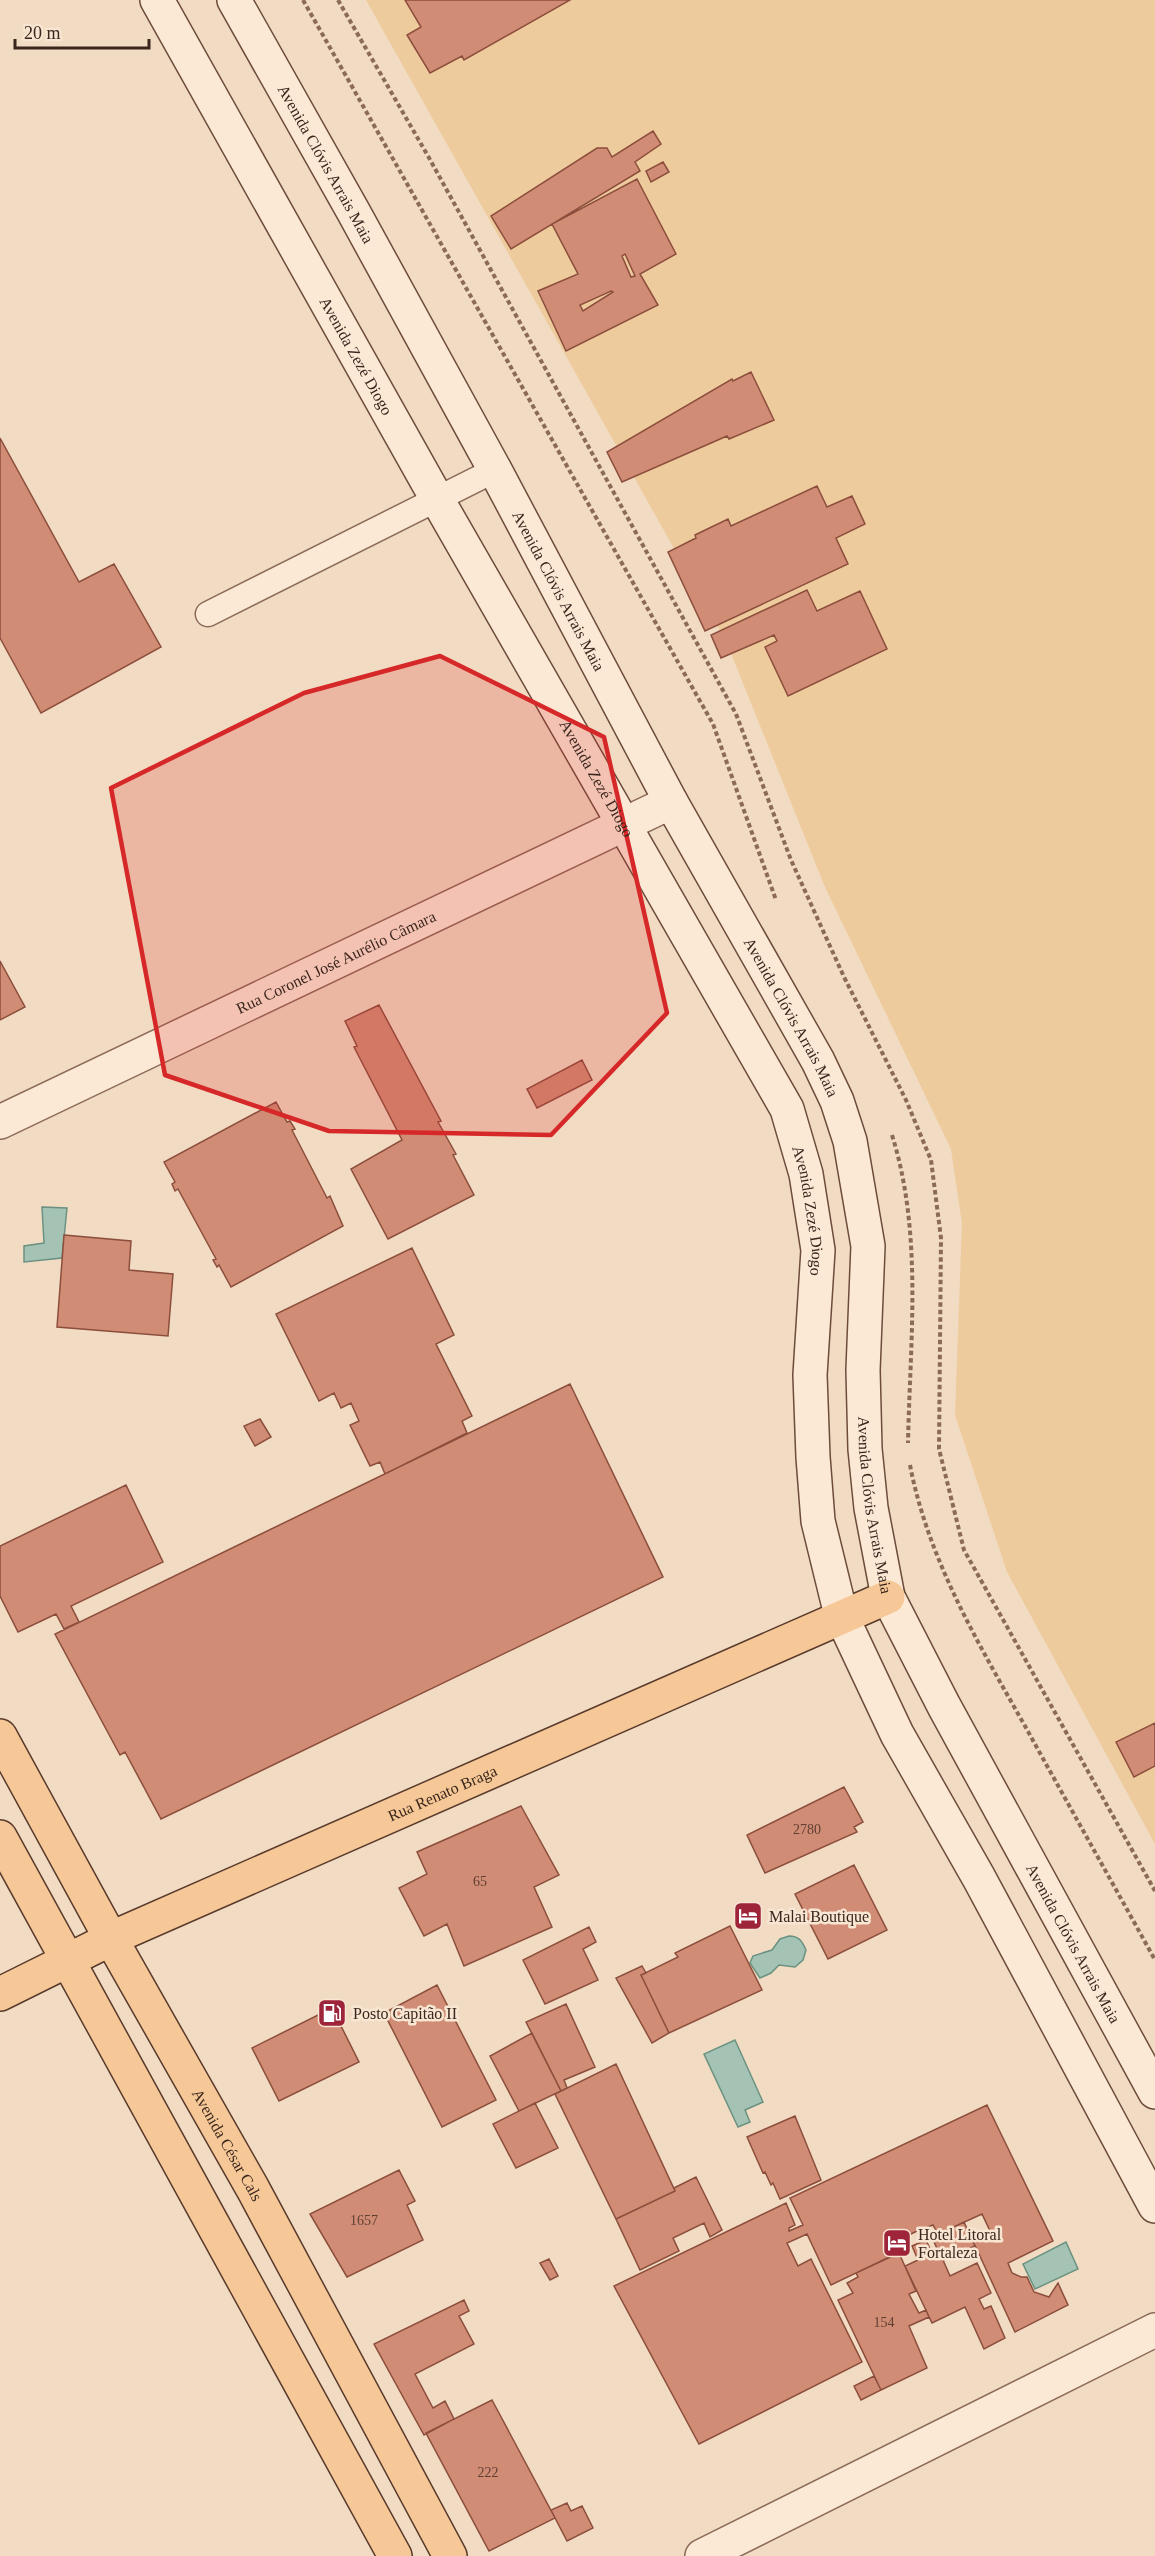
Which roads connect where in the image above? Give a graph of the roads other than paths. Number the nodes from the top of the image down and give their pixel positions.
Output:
1 (157, 0) edge
2 (234, 0) edge
3 (495, 470) junction
4 (437, 499) junction
5 (208, 614) dead end
6 (671, 802) junction
7 (623, 826) junction
8 (0, 1122) edge
9 (888, 1597) junction
10 (841, 1615) junction
11 (0, 1736) edge
12 (0, 1837) edge
13 (111, 1939) junction
14 (68, 1959) junction
15 (0, 1994) edge
16 (1155, 2092) edge
17 (1155, 2206) edge
18 (1155, 2330) edge
19 (395, 2556) edge
20 (450, 2556) edge
21 (702, 2556) edge

1 - 4 main road, Avenida Zezé Diogo
2 - 3 main road, Avenida Clóvis Arrais Maia
3 - 4 lane
3 - 6 main road, Avenida Clóvis Arrais Maia
4 - 5 lane
4 - 7 main road, Avenida Zezé Diogo
6 - 7 main road, Rua Coronel José Aurélio Câmara
6 - 9 main road, Avenida Clóvis Arrais Maia
7 - 8 main road, Rua Coronel José Aurélio Câmara
7 - 10 main road, Avenida Zezé Diogo
9 - 10 main road, Rua Renato Braga
9 - 16 main road, Avenida Clóvis Arrais Maia
10 - 13 main road, Rua Renato Braga
10 - 17 main road
11 - 13 main road, Avenida César Cals
12 - 14 main road
13 - 14 main road, Rua Renato Braga
13 - 20 main road, Avenida César Cals
14 - 15 main road, Rua Renato Braga
14 - 19 main road
18 - 21 main road

